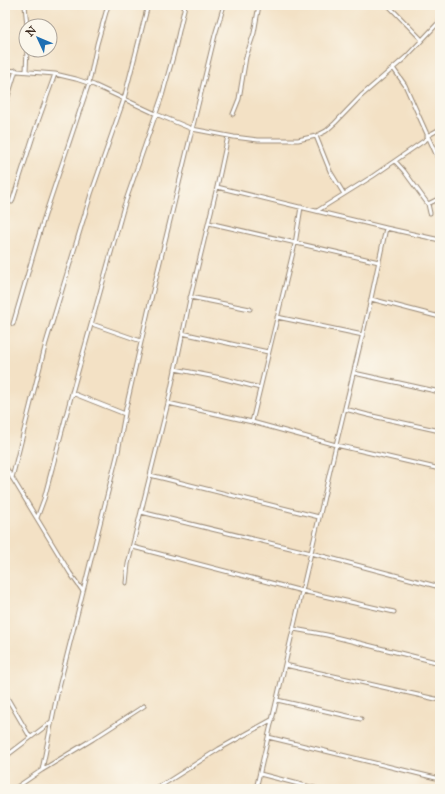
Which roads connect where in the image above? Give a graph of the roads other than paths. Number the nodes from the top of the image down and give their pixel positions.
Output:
1 (25, 5) edge
2 (108, 5) edge
3 (148, 5) edge
4 (185, 5) edge
5 (224, 5) edge
6 (259, 5) edge
7 (388, 5) edge
8 (26, 18) edge
9 (440, 21) edge
10 (422, 40) junction
11 (27, 58) edge
12 (393, 68) junction
13 (5, 70) edge
14 (16, 70) junction
15 (26, 71) junction
16 (55, 74) junction
17 (89, 83) junction
18 (124, 99) junction
19 (5, 106) edge
20 (156, 114) junction
21 (232, 114) dead end
22 (192, 129) junction
23 (440, 129) edge
24 (228, 136) junction
25 (316, 136) junction
26 (428, 137) junction
27 (394, 161) junction
28 (440, 163) edge
29 (217, 187) junction
30 (344, 194) junction
31 (440, 198) edge
32 (12, 202) dead end
33 (428, 204) junction
34 (301, 207) junction
35 (317, 211) junction
36 (430, 213) dead end
37 (209, 223) junction
38 (386, 228) junction
39 (440, 240) edge
40 (295, 244) junction
41 (110, 258) dead end
42 (379, 262) junction
43 (190, 297) junction
44 (371, 299) junction
45 (250, 309) dead end
46 (277, 317) junction
47 (440, 317) edge
48 (13, 324) dead end
49 (92, 324) junction
50 (182, 334) junction
51 (363, 335) junction
52 (141, 341) junction
53 (268, 352) junction
54 (175, 369) junction
55 (354, 373) junction
56 (260, 388) junction
57 (440, 392) edge
58 (72, 393) junction
59 (168, 403) junction
60 (345, 408) junction
61 (125, 414) junction
62 (252, 422) junction
63 (440, 431) edge
64 (336, 446) junction
65 (5, 466) edge
66 (440, 470) edge
67 (150, 475) junction
68 (12, 478) junction
69 (141, 512) junction
70 (319, 517) junction
71 (37, 518) junction
72 (133, 548) junction
73 (311, 553) junction
74 (126, 583) dead end
75 (440, 587) edge
76 (82, 590) junction
77 (302, 590) junction
78 (394, 612) dead end
79 (294, 629) junction
80 (440, 663) edge
81 (285, 665) junction
82 (5, 694) edge
83 (277, 700) junction
84 (440, 700) edge
85 (144, 706) dead end
86 (272, 719) junction
87 (361, 720) dead end
88 (51, 722) junction
89 (30, 737) junction
90 (268, 738) junction
91 (5, 757) edge
92 (42, 770) junction
93 (260, 774) junction
94 (440, 779) edge
95 (14, 789) edge
96 (156, 789) edge
97 (256, 789) edge
98 (318, 789) edge

1 - 8 street
2 - 17 street
3 - 18 street
4 - 20 street
5 - 22 street
6 - 21 street
7 - 10 street
9 - 10 street
10 - 12 street
11 - 15 street
12 - 25 street
12 - 26 street
13 - 14 street
14 - 15 street
14 - 19 street
15 - 16 street
16 - 17 street
16 - 32 street
17 - 18 street
17 - 48 street
18 - 20 street
18 - 68 street
20 - 22 street
20 - 58 street
22 - 24 street
22 - 52 street
23 - 26 street
24 - 25 street
24 - 29 street
25 - 30 street
26 - 27 street
26 - 28 street
27 - 30 street
27 - 33 street
29 - 34 street
29 - 37 street
30 - 35 street
31 - 33 street
33 - 36 street
34 - 35 street
34 - 40 street
35 - 38 street
37 - 40 street
37 - 43 street
38 - 39 street
38 - 42 street
40 - 42 street
40 - 46 street
41 - 49 street
42 - 44 street
43 - 45 street
43 - 50 street
44 - 47 street
44 - 51 street
46 - 51 street
46 - 53 street
49 - 52 street
49 - 58 street
50 - 53 street
50 - 54 street
51 - 55 street
52 - 61 street
53 - 56 street
54 - 56 street
54 - 59 street
55 - 57 street
55 - 60 street
56 - 62 street
58 - 61 street
58 - 71 street
59 - 62 street
59 - 67 street
60 - 63 street
60 - 64 street
61 - 76 street
62 - 64 street
64 - 66 street
64 - 70 street
65 - 68 street
67 - 69 street
67 - 70 street
68 - 71 street
69 - 72 street
69 - 73 street
70 - 73 street
71 - 76 street
72 - 74 street
72 - 77 street
73 - 75 street
73 - 77 street
76 - 88 street
77 - 78 street
77 - 79 street
79 - 80 street
79 - 81 street
81 - 83 street
81 - 84 street
82 - 89 street
83 - 86 street
83 - 87 street
85 - 92 street
86 - 90 street
86 - 96 street
88 - 89 street
88 - 92 street
89 - 91 street
90 - 93 street
90 - 94 street
92 - 95 street
93 - 97 street
93 - 98 street

